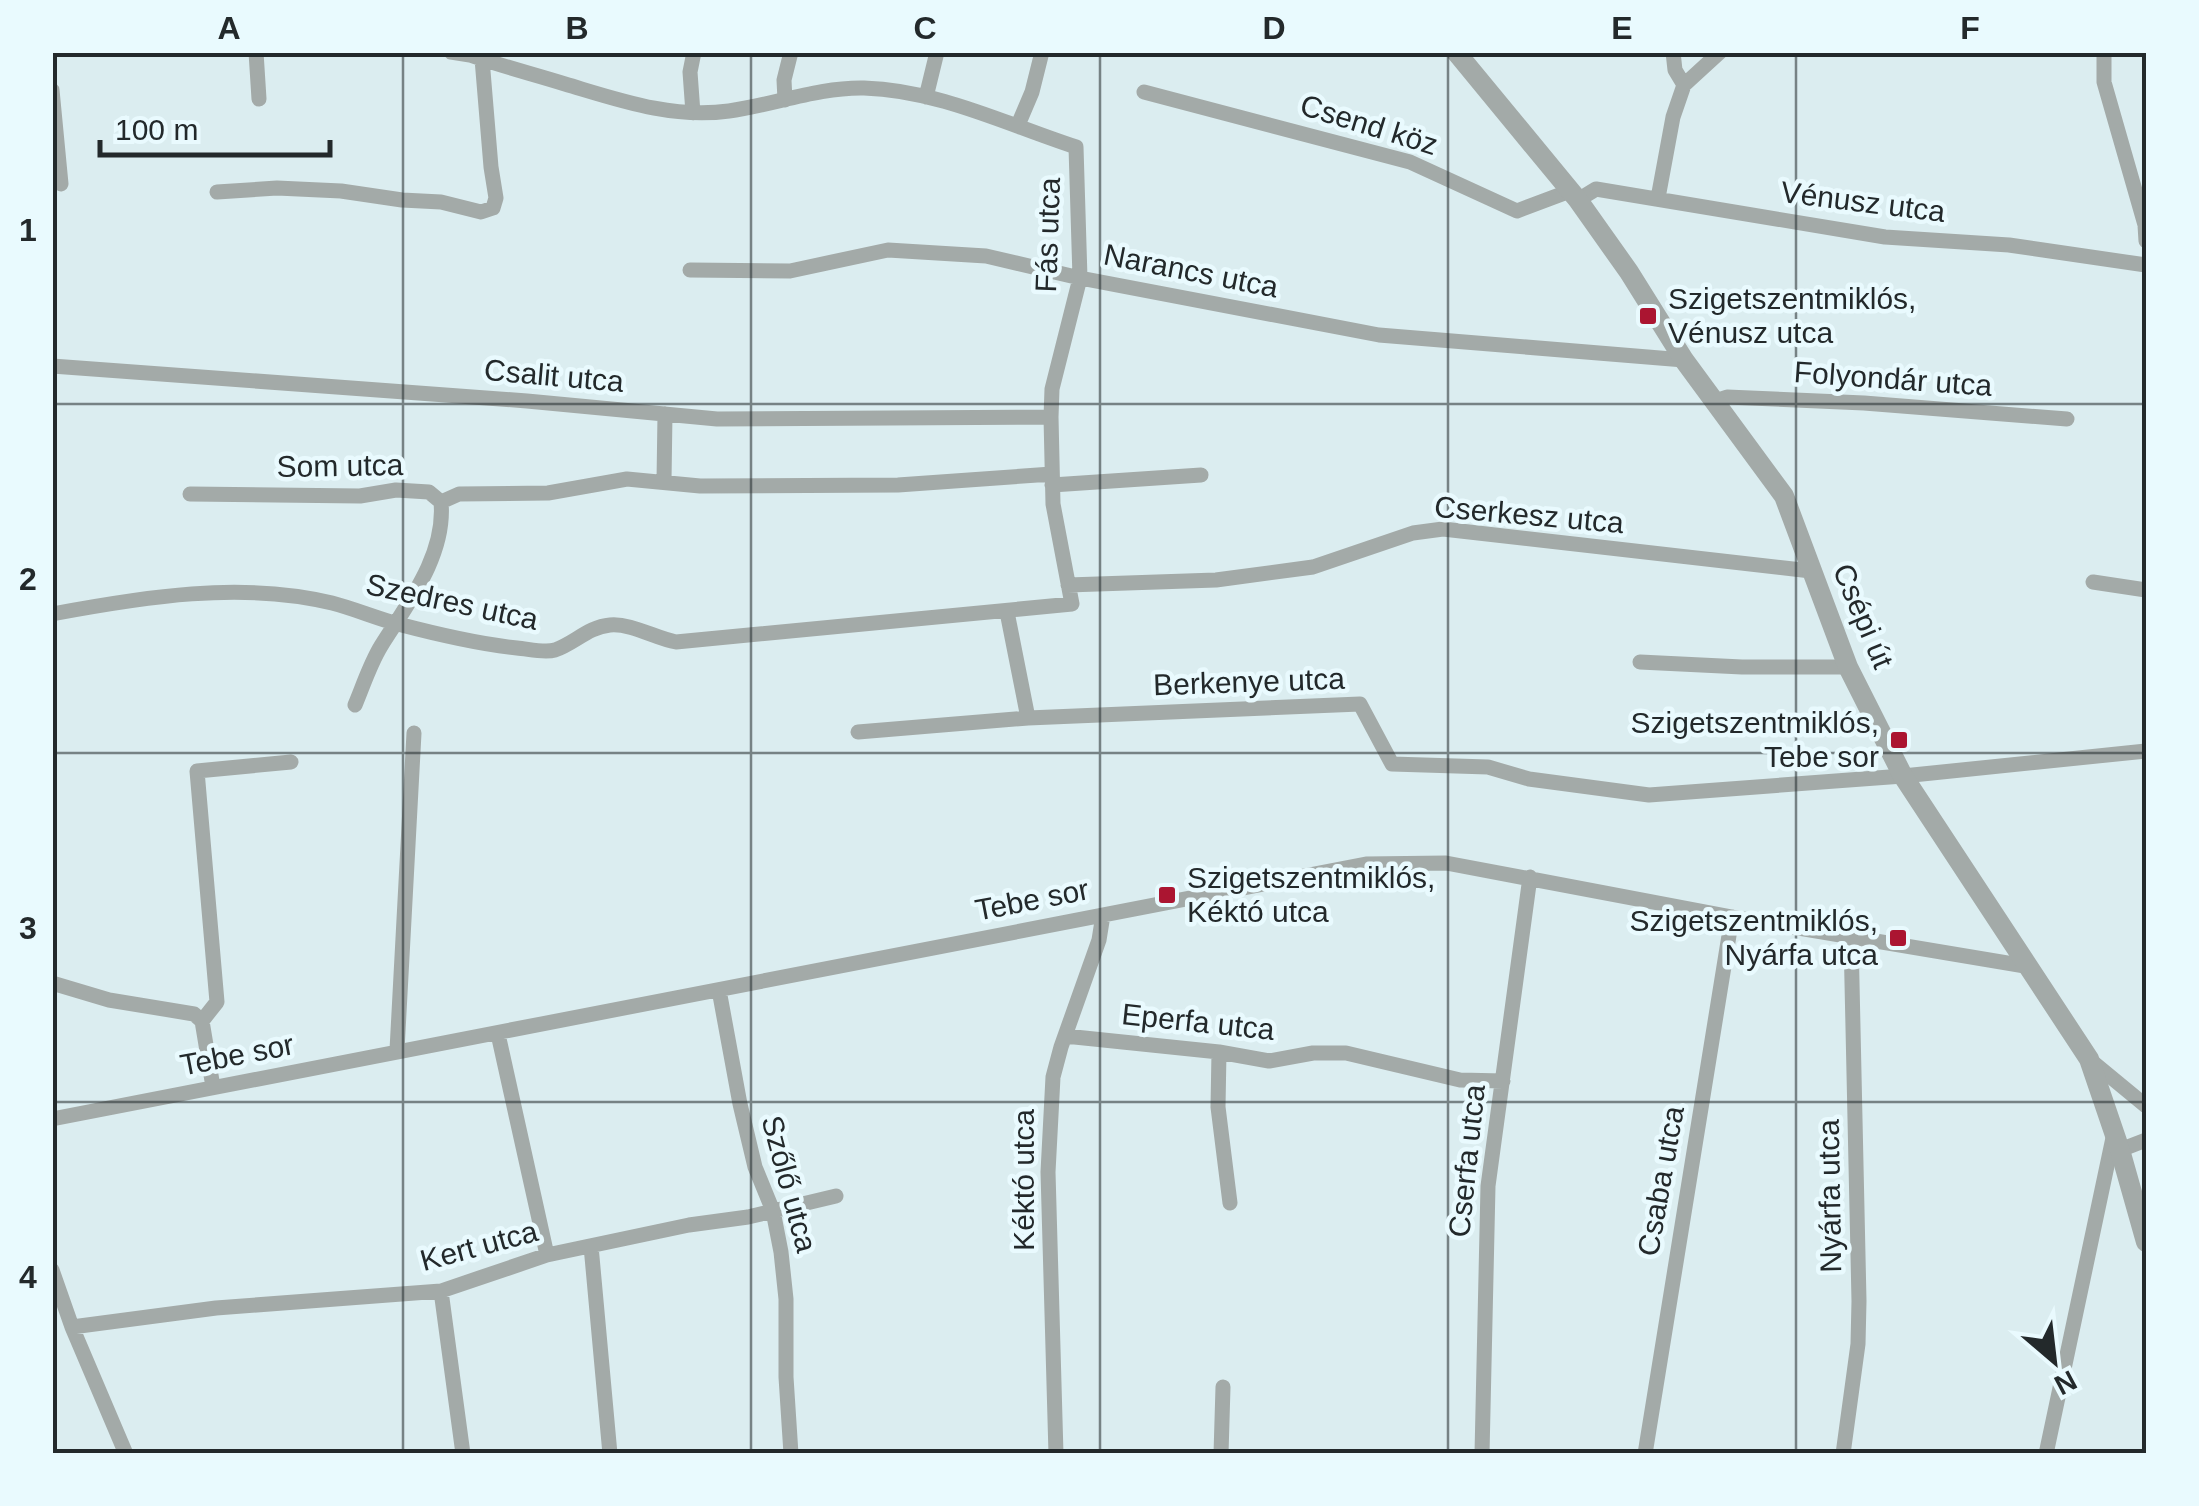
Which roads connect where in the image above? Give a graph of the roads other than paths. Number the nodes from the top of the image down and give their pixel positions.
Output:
1 (256, 52) edge
2 (452, 52) edge
3 (694, 52) edge
4 (792, 52) edge
5 (937, 52) edge
6 (1042, 52) edge
7 (1456, 52) edge
8 (1673, 52) edge
9 (1720, 52) edge
10 (2104, 52) edge
11 (474, 56) edge
12 (1684, 85) junction
13 (52, 90) edge
14 (1144, 92) dead end
15 (926, 97) junction
16 (259, 98) dead end
17 (785, 100) junction
18 (693, 113) junction
19 (1018, 125) junction
20 (61, 184) dead end
21 (217, 192) dead end
22 (1574, 196) junction
23 (1658, 198) junction
24 (2146, 241) edge
25 (2146, 261) edge
26 (690, 270) dead end
27 (1080, 278) junction
28 (1684, 360) junction
29 (52, 366) edge
30 (1715, 400) junction
31 (665, 414) junction
32 (1051, 417) junction
33 (2067, 420) dead end
34 (1201, 475) dead end
35 (1052, 480) junction
36 (664, 481) junction
37 (190, 494) dead end
38 (441, 502) junction
39 (1810, 571) junction
40 (2092, 582) dead end
41 (1068, 584) junction
42 (2146, 590) edge
43 (1072, 604) joint
44 (1008, 612) junction
45 (52, 614) edge
46 (398, 624) junction
47 (1640, 662) dead end
48 (1848, 667) junction
49 (355, 705) dead end
50 (1028, 718) junction
51 (858, 732) dead end
52 (414, 733) dead end
53 (2146, 750) edge
54 (292, 762) dead end
55 (1904, 776) junction
56 (1530, 877) junction
57 (1103, 915) junction
58 (1732, 917) junction
59 (1851, 937) junction
60 (2025, 966) junction
61 (52, 984) edge
62 (718, 990) junction
63 (202, 1020) junction
64 (498, 1034) junction
65 (1065, 1036) junction
66 (397, 1050) junction
67 (1219, 1052) junction
68 (2089, 1059) junction
69 (1503, 1081) junction
70 (213, 1088) junction
71 (2146, 1106) edge
72 (52, 1119) edge
73 (2146, 1140) edge
74 (2117, 1142) junction
75 (836, 1196) dead end
76 (1230, 1203) dead end
77 (773, 1211) junction
78 (2146, 1242) edge
79 (591, 1246) junction
80 (547, 1255) junction
81 (52, 1270) edge
82 (441, 1290) junction
83 (72, 1327) junction
84 (1223, 1386) dead end
85 (126, 1454) edge
86 (463, 1454) edge
87 (610, 1454) edge
88 (791, 1454) edge
89 (1056, 1454) edge
90 (1220, 1454) edge
91 (1482, 1454) edge
92 (1645, 1454) edge
93 (1842, 1454) edge
94 (2046, 1454) edge

1 - 16 street
2 - 11 street, Fás utca
3 - 18 street
4 - 17 street
5 - 15 street
6 - 19 street
7 - 22 street, Csépi út
8 - 12 street
9 - 12 street
10 - 24 street
11 - 18 street, Fás utca
11 - 21 street
12 - 23 street
13 - 20 street
14 - 22 street, Csend köz
15 - 17 street, Fás utca
15 - 19 street, Fás utca
17 - 18 street, Fás utca
19 - 27 street, Fás utca
22 - 23 street, Vénusz utca
22 - 28 street, Csépi út
23 - 25 street, Vénusz utca
26 - 27 street, Narancs utca
27 - 28 street, Narancs utca
27 - 32 street, Fás utca
28 - 30 street, Csépi út
29 - 31 street, Csalit utca
30 - 33 street, Folyondár utca
30 - 39 street, Csépi út
31 - 32 street, Csalit utca
31 - 36 street
32 - 35 street, Fás utca
34 - 35 street, Som utca
35 - 36 street, Som utca
35 - 41 street, Fás utca
36 - 38 street, Som utca
37 - 38 street, Som utca
38 - 46 street
39 - 41 street, Cserkesz utca
39 - 48 street, Csépi út
40 - 42 street
41 - 43 street, Fás utca
43 - 44 street, Szedres utca
44 - 46 street, Szedres utca
44 - 50 street
45 - 46 street, Szedres utca
46 - 49 street
47 - 48 street
48 - 55 street, Csépi út
50 - 51 street, Berkenye utca
50 - 55 street, Berkenye utca
52 - 66 street
53 - 55 street
54 - 63 street
55 - 60 street, Csépi út
56 - 57 street, Tebe sor
56 - 58 street, Tebe sor
56 - 69 street, Cserfa utca
57 - 62 street, Tebe sor
57 - 65 street, Kéktó utca
58 - 59 street, Tebe sor
58 - 92 street, Csaba utca
59 - 60 street, Tebe sor
59 - 93 street, Nyárfa utca
60 - 68 street, Csépi út
61 - 63 street
62 - 64 street, Tebe sor
62 - 77 street, Szőlő utca
63 - 70 street
64 - 66 street, Tebe sor
64 - 80 street
65 - 67 street, Eperfa utca
65 - 89 street, Kéktó utca
66 - 70 street, Tebe sor
67 - 69 street, Eperfa utca
67 - 76 street
68 - 71 street
68 - 74 street, Csépi út
69 - 91 street, Cserfa utca
70 - 72 street, Tebe sor
73 - 74 street
74 - 78 street, Csépi út
74 - 94 street
75 - 77 street, Kert utca
77 - 79 street, Kert utca
77 - 88 street, Szőlő utca
79 - 80 street, Kert utca
79 - 87 street
80 - 82 street, Kert utca
81 - 83 street
82 - 83 street, Kert utca
82 - 86 street
83 - 85 street
84 - 90 street

